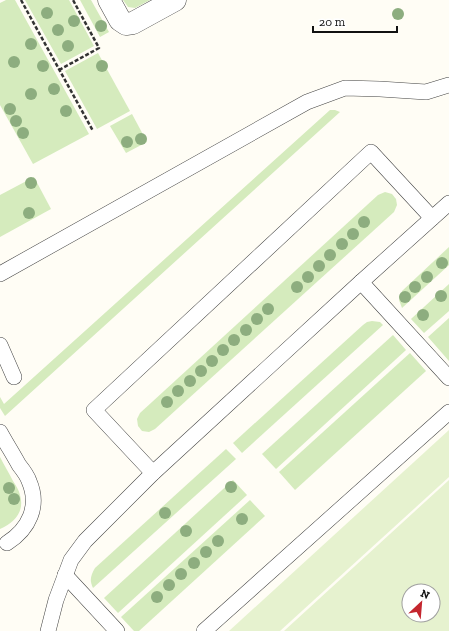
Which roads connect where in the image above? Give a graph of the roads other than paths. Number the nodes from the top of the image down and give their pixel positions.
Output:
1 (109, 0) edge
2 (172, 1) edge
3 (449, 85) edge
4 (449, 203) edge
5 (432, 218) junction
6 (0, 274) edge
7 (361, 282) junction
8 (0, 345) edge
9 (14, 377) dead end
10 (449, 378) edge
11 (449, 412) edge
12 (0, 432) edge
13 (153, 473) junction
14 (7, 543) dead end
15 (65, 574) junction
16 (48, 631) edge
17 (117, 631) edge
18 (204, 631) edge

1 - 2 street
3 - 6 lane
4 - 5 lane
5 - 7 lane
5 - 13 lane
7 - 10 lane
7 - 13 lane
8 - 9 lane
11 - 18 lane
12 - 14 lane
13 - 15 lane
15 - 16 lane
15 - 17 lane

